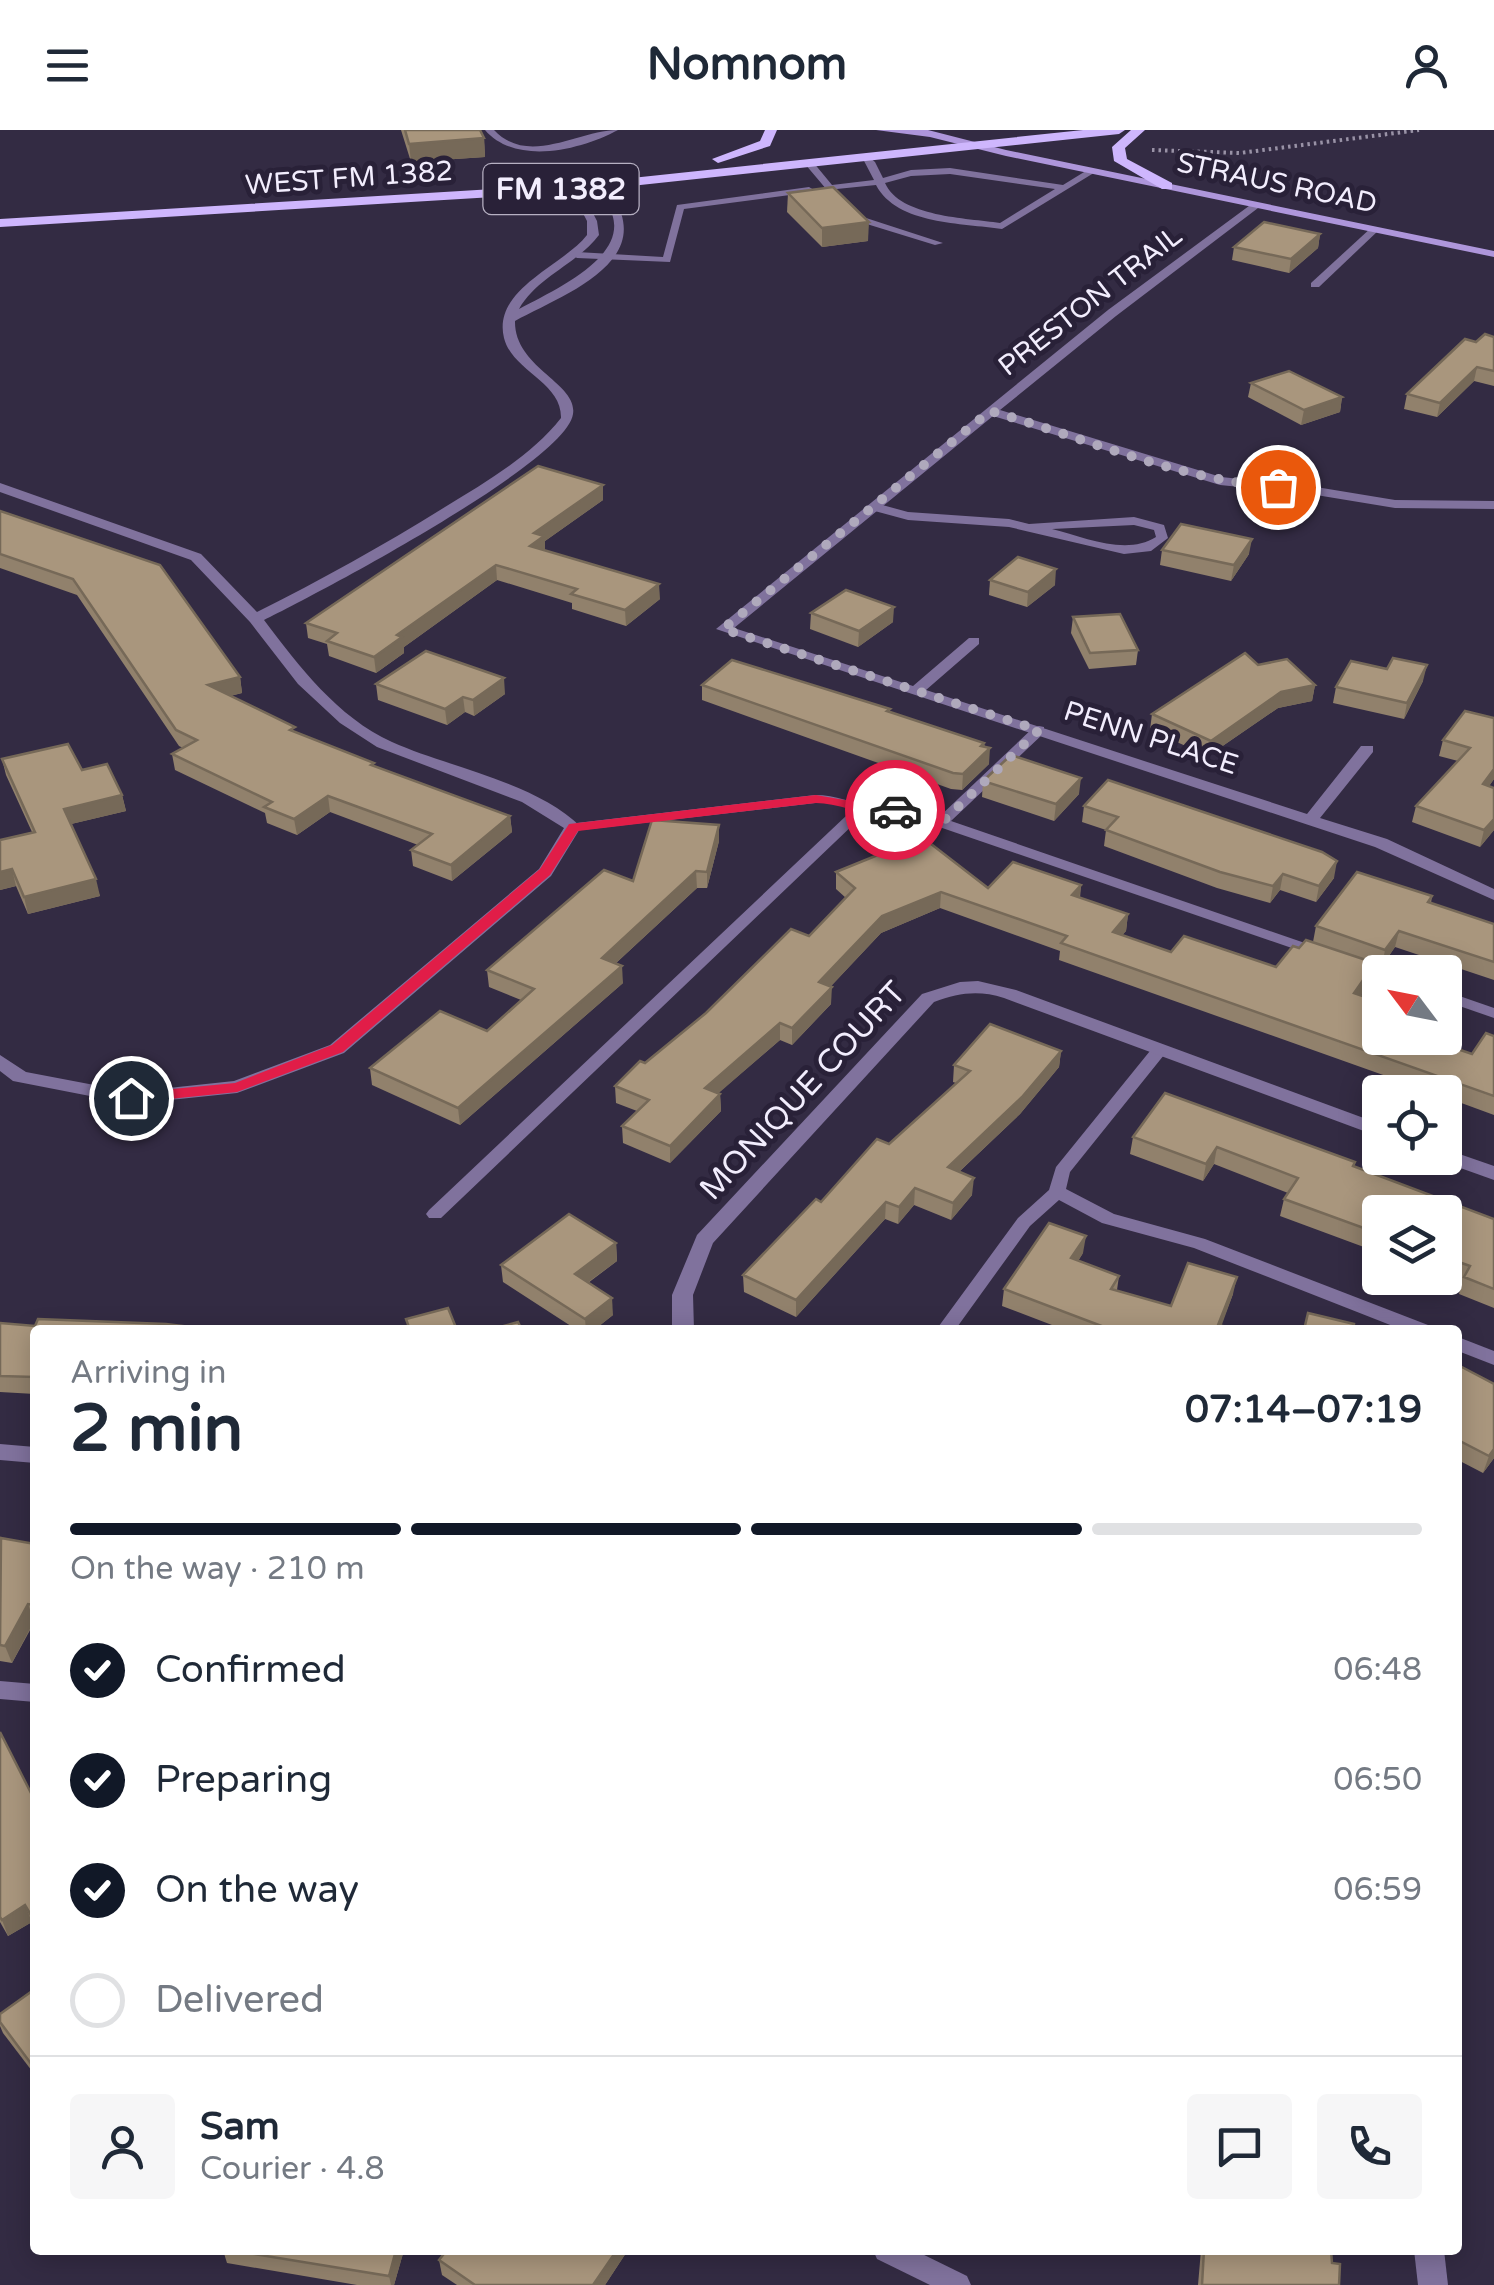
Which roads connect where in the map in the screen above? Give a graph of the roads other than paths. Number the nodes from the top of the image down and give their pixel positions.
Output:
1 (489, 130) edge
2 (592, 130) edge
3 (770, 130) edge
4 (880, 130) edge
5 (916, 130) edge
6 (984, 130) edge
7 (1119, 130) edge
8 (1139, 130) edge
9 (610, 131) edge
10 (933, 136) junction
11 (979, 147) junction
12 (868, 158) junction
13 (718, 159) junction
14 (810, 164) junction
15 (1092, 171) junction
16 (580, 172) junction
17 (877, 182) junction
18 (602, 185) junction
19 (1167, 186) junction
20 (574, 188) junction
21 (830, 188) junction
22 (1065, 188) junction
23 (1258, 205) junction
24 (0, 209) edge
25 (0, 224) edge
26 (1376, 230) junction
27 (938, 243) dead end
28 (1494, 254) edge
29 (577, 255) junction
30 (609, 258) junction
31 (1315, 285) dead end
32 (510, 320) junction
33 (990, 411) junction
34 (0, 487) edge
35 (1494, 505) edge
36 (875, 507) junction
37 (1031, 527) junction
38 (255, 619) junction
39 (723, 629) joint
40 (974, 641) dead end
41 (916, 692) junction
42 (1039, 730) junction
43 (1367, 749) dead end
44 (870, 810) junction
45 (1311, 819) junction
46 (941, 823) junction
47 (573, 827) junction
48 (1494, 895) edge
49 (1344, 961) edge
50 (1462, 1002) edge
51 (1494, 1013) edge
52 (1160, 1050) junction
53 (0, 1061) edge
54 (1362, 1124) edge
55 (1462, 1161) edge
56 (1494, 1173) edge
57 (1057, 1192) junction
58 (436, 1214) dead end
59 (682, 1325) edge
60 (950, 1325) edge
61 (1409, 1325) edge
62 (1462, 1346) edge
63 (1494, 1358) edge
64 (0, 1452) edge
65 (30, 1455) edge
66 (0, 1690) edge
67 (30, 1693) edge
68 (896, 2255) edge
69 (1430, 2255) edge
70 (958, 2285) edge
71 (1433, 2285) edge

1 - 9 lane
2 - 9 lane
3 - 13 main road
4 - 10 street
5 - 10 street
6 - 10 main road, WEST FM 1382 / FM 1382
7 - 11 main road, WEST FM 1382 / FM 1382
8 - 19 main road
10 - 11 street, STRAUS ROAD
10 - 13 main road, WEST FM 1382 / FM 1382
11 - 12 main road, WEST FM 1382 / FM 1382
11 - 15 street, STRAUS ROAD
12 - 14 main road, WEST FM 1382 / FM 1382
12 - 17 lane
13 - 16 main road, WEST FM 1382 / FM 1382
14 - 18 main road, WEST FM 1382 / FM 1382
14 - 21 lane
15 - 19 street, STRAUS ROAD
15 - 22 lane
16 - 18 street
16 - 20 street
16 - 24 main road, WEST FM 1382 / FM 1382
17 - 21 lane
17 - 22 lane
17 - 22 lane
18 - 20 main road, WEST FM 1382 / FM 1382
18 - 30 street
19 - 23 street, STRAUS ROAD
20 - 25 main road, WEST FM 1382 / FM 1382
20 - 29 street
21 - 27 lane
21 - 30 lane
23 - 26 street, STRAUS ROAD
23 - 33 street, PRESTON TRAIL
26 - 28 street, STRAUS ROAD
26 - 31 lane
29 - 30 lane
29 - 32 street
30 - 32 street
32 - 38 street
33 - 35 street
33 - 36 street, PRESTON TRAIL
34 - 38 street
36 - 37 lane
36 - 39 street, PRESTON TRAIL
37 - 37 lane
38 - 47 street
39 - 41 street, PENN PLACE
40 - 41 street
41 - 42 street, PENN PLACE
42 - 45 street, PENN PLACE
42 - 46 lane
43 - 45 street
44 - 46 lane
44 - 47 lane
44 - 58 lane
45 - 48 street, PENN PLACE
46 - 49 lane
47 - 53 street
50 - 51 lane
52 - 54 street, MONIQUE COURT
52 - 57 lane
52 - 59 street, MONIQUE COURT
55 - 56 street
57 - 60 lane
57 - 61 lane
62 - 63 lane
64 - 65 street
66 - 67 lane
68 - 70 lane
69 - 71 street

